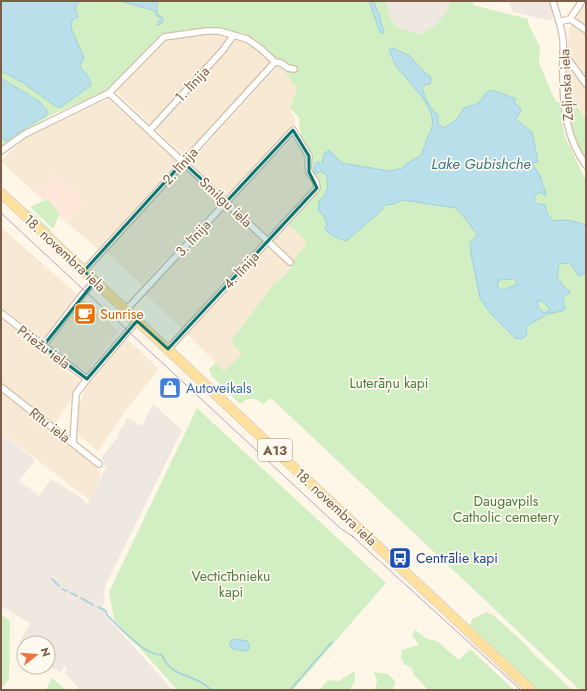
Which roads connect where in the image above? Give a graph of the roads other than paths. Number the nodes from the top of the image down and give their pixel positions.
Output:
1 (553, 1) edge
2 (582, 1) edge
3 (570, 19) junction
4 (559, 22) junction
5 (586, 30) edge
6 (233, 36) junction
7 (563, 52) junction
8 (275, 62) junction
9 (294, 69) dead end
10 (586, 84) edge
11 (109, 93) junction
12 (150, 130) junction
13 (292, 130) joint
14 (1, 151) edge
15 (184, 162) junction
16 (586, 165) edge
17 (1, 193) edge
18 (226, 202) junction
19 (267, 241) junction
20 (290, 262) dead end
21 (84, 271) junction
22 (95, 281) junction
23 (126, 310) junction
24 (1, 314) edge
25 (138, 321) junction
26 (43, 346) junction
27 (168, 349) junction
28 (87, 379) junction
29 (1, 387) edge
30 (73, 443) junction
31 (99, 464) dead end
32 (531, 690) edge

1 - 4 street, Zeļinska iela
2 - 3 street
3 - 4 street
3 - 5 street
4 - 7 street, Zeļinska iela
6 - 8 street
6 - 11 street
6 - 12 street, 1. līnija
7 - 10 street
7 - 16 street, Zeļinska iela
8 - 9 street
8 - 15 street, 2. līnija
11 - 12 street, Smilgu iela
11 - 14 street
12 - 15 street, Smilgu iela
13 - 18 street, 3. līnija
13 - 19 street, 4. līnija
15 - 18 street, Smilgu iela
15 - 21 street, 2. līnija
17 - 21 main road, 18. novembra iela / A13
18 - 19 street, Smilgu iela
18 - 23 street, 3. līnija
19 - 20 street, Smilgu iela
19 - 27 street, 4. līnija
21 - 22 main road, 18. novembra iela / A13
22 - 23 main road, 18. novembra iela / A13
22 - 26 street
23 - 25 main road, 18. novembra iela / A13
24 - 26 street, Priežu iela
25 - 27 main road, 18. novembra iela / A13
25 - 28 street
26 - 28 street, Priežu iela
27 - 32 main road, 18. novembra iela / A13
28 - 30 street
29 - 30 street, Rītu iela
30 - 31 street, Rītu iela

